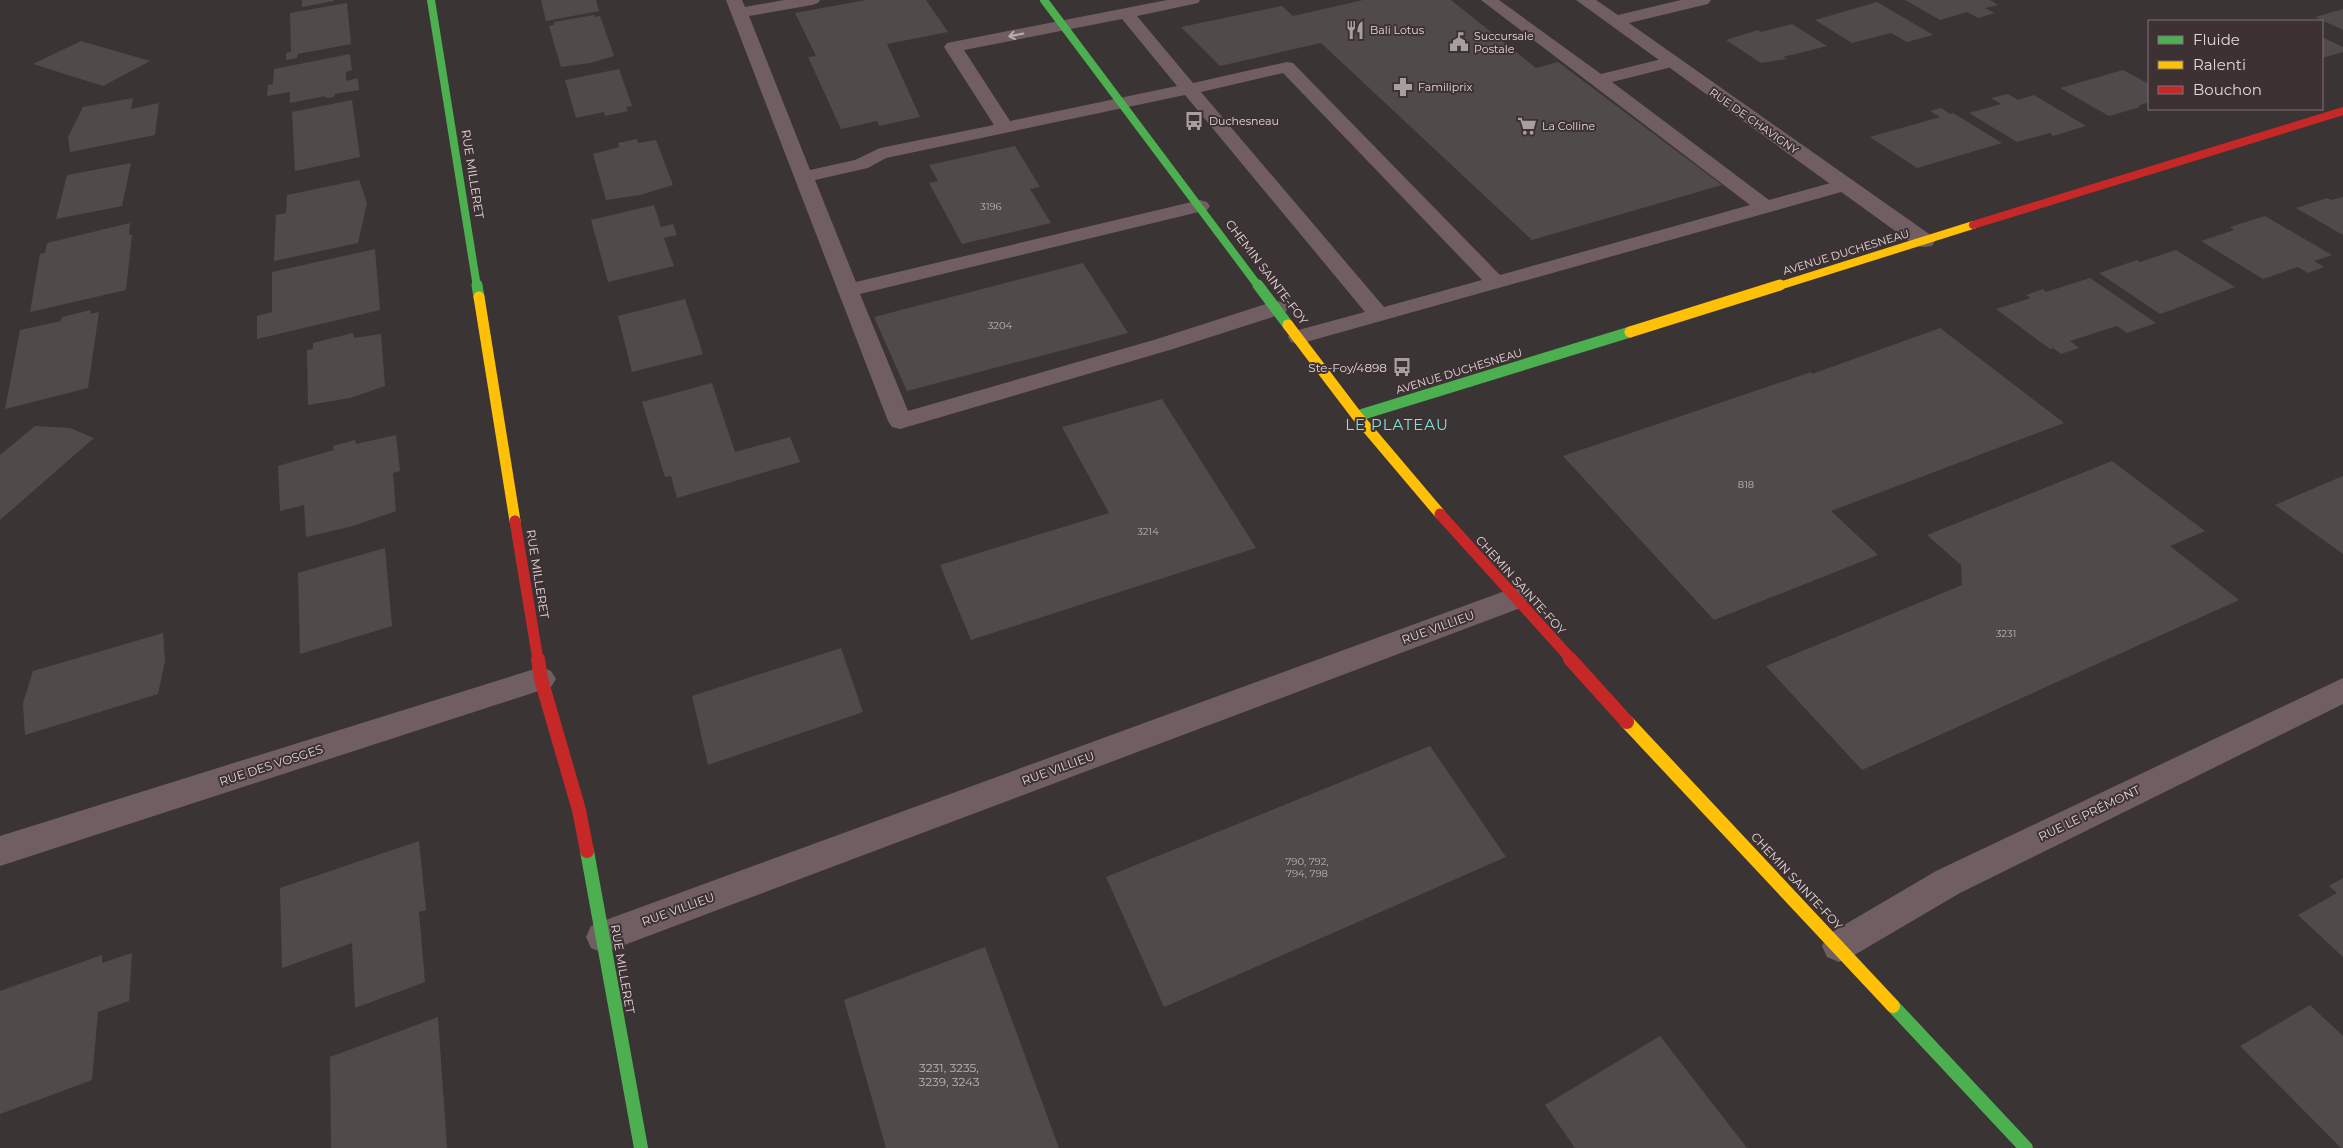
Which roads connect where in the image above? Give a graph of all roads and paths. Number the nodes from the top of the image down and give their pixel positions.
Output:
1 (431, 0) edge
2 (812, 0) edge
3 (1044, 0) edge
4 (1192, 0) edge
5 (1489, 0) edge
6 (1585, 0) edge
7 (1702, 0) edge
8 (736, 6) edge
9 (1126, 13) junction
10 (1615, 21) junction
11 (1064, 26) junction
12 (1670, 62) junction
13 (1598, 80) junction
14 (1189, 89) junction
15 (1120, 102) junction
16 (2343, 111) edge
17 (1005, 128) junction
18 (803, 176) junction
19 (1845, 185) junction
20 (1200, 206) junction
21 (1765, 208) junction
22 (1924, 241) junction
23 (1496, 283) junction
24 (848, 290) junction
25 (1277, 308) junction
26 (1379, 315) junction
27 (1299, 337) junction
28 (1357, 416) junction
29 (1513, 599) junction
30 (541, 679) junction
31 (2343, 690) edge
32 (0, 851) edge
33 (603, 937) junction
34 (1839, 946) junction
35 (640, 1148) edge
36 (2026, 1148) edge

1 - 30 street, RUE MILLERET
2 - 8 lane
3 - 11 street, CHEMIN SAINTE-FOY
4 - 9 lane
5 - 13 lane
6 - 10 street, RUE DE CHAVIGNY
7 - 10 street
8 - 18 lane
9 - 11 lane
9 - 14 lane
10 - 12 street, RUE DE CHAVIGNY
11 - 15 street, CHEMIN SAINTE-FOY
11 -> 17 lane
12 - 13 lane
12 - 19 street, RUE DE CHAVIGNY
13 - 21 lane
14 - 15 lane
14 - 23 lane
14 - 26 lane
15 - 17 lane
15 - 20 street, CHEMIN SAINTE-FOY
16 - 22 street, AVENUE DUCHESNEAU
17 - 18 lane
18 - 24 lane
19 - 21 lane
19 - 22 street, RUE DE CHAVIGNY
20 - 24 lane
20 - 25 street, CHEMIN SAINTE-FOY
21 - 23 lane
22 - 28 street, AVENUE DUCHESNEAU
23 - 26 lane
24 - 25 lane
25 - 27 street, CHEMIN SAINTE-FOY
26 - 27 lane
27 - 28 street, CHEMIN SAINTE-FOY
28 - 29 street, CHEMIN SAINTE-FOY
29 - 33 street, RUE VILLIEU
29 - 34 street, CHEMIN SAINTE-FOY
30 - 32 street, RUE DES VOSGES
30 - 33 street, RUE MILLERET
31 - 34 street, RUE LE PRÉMONT
33 - 35 street, RUE MILLERET
34 - 36 street, CHEMIN SAINTE-FOY

